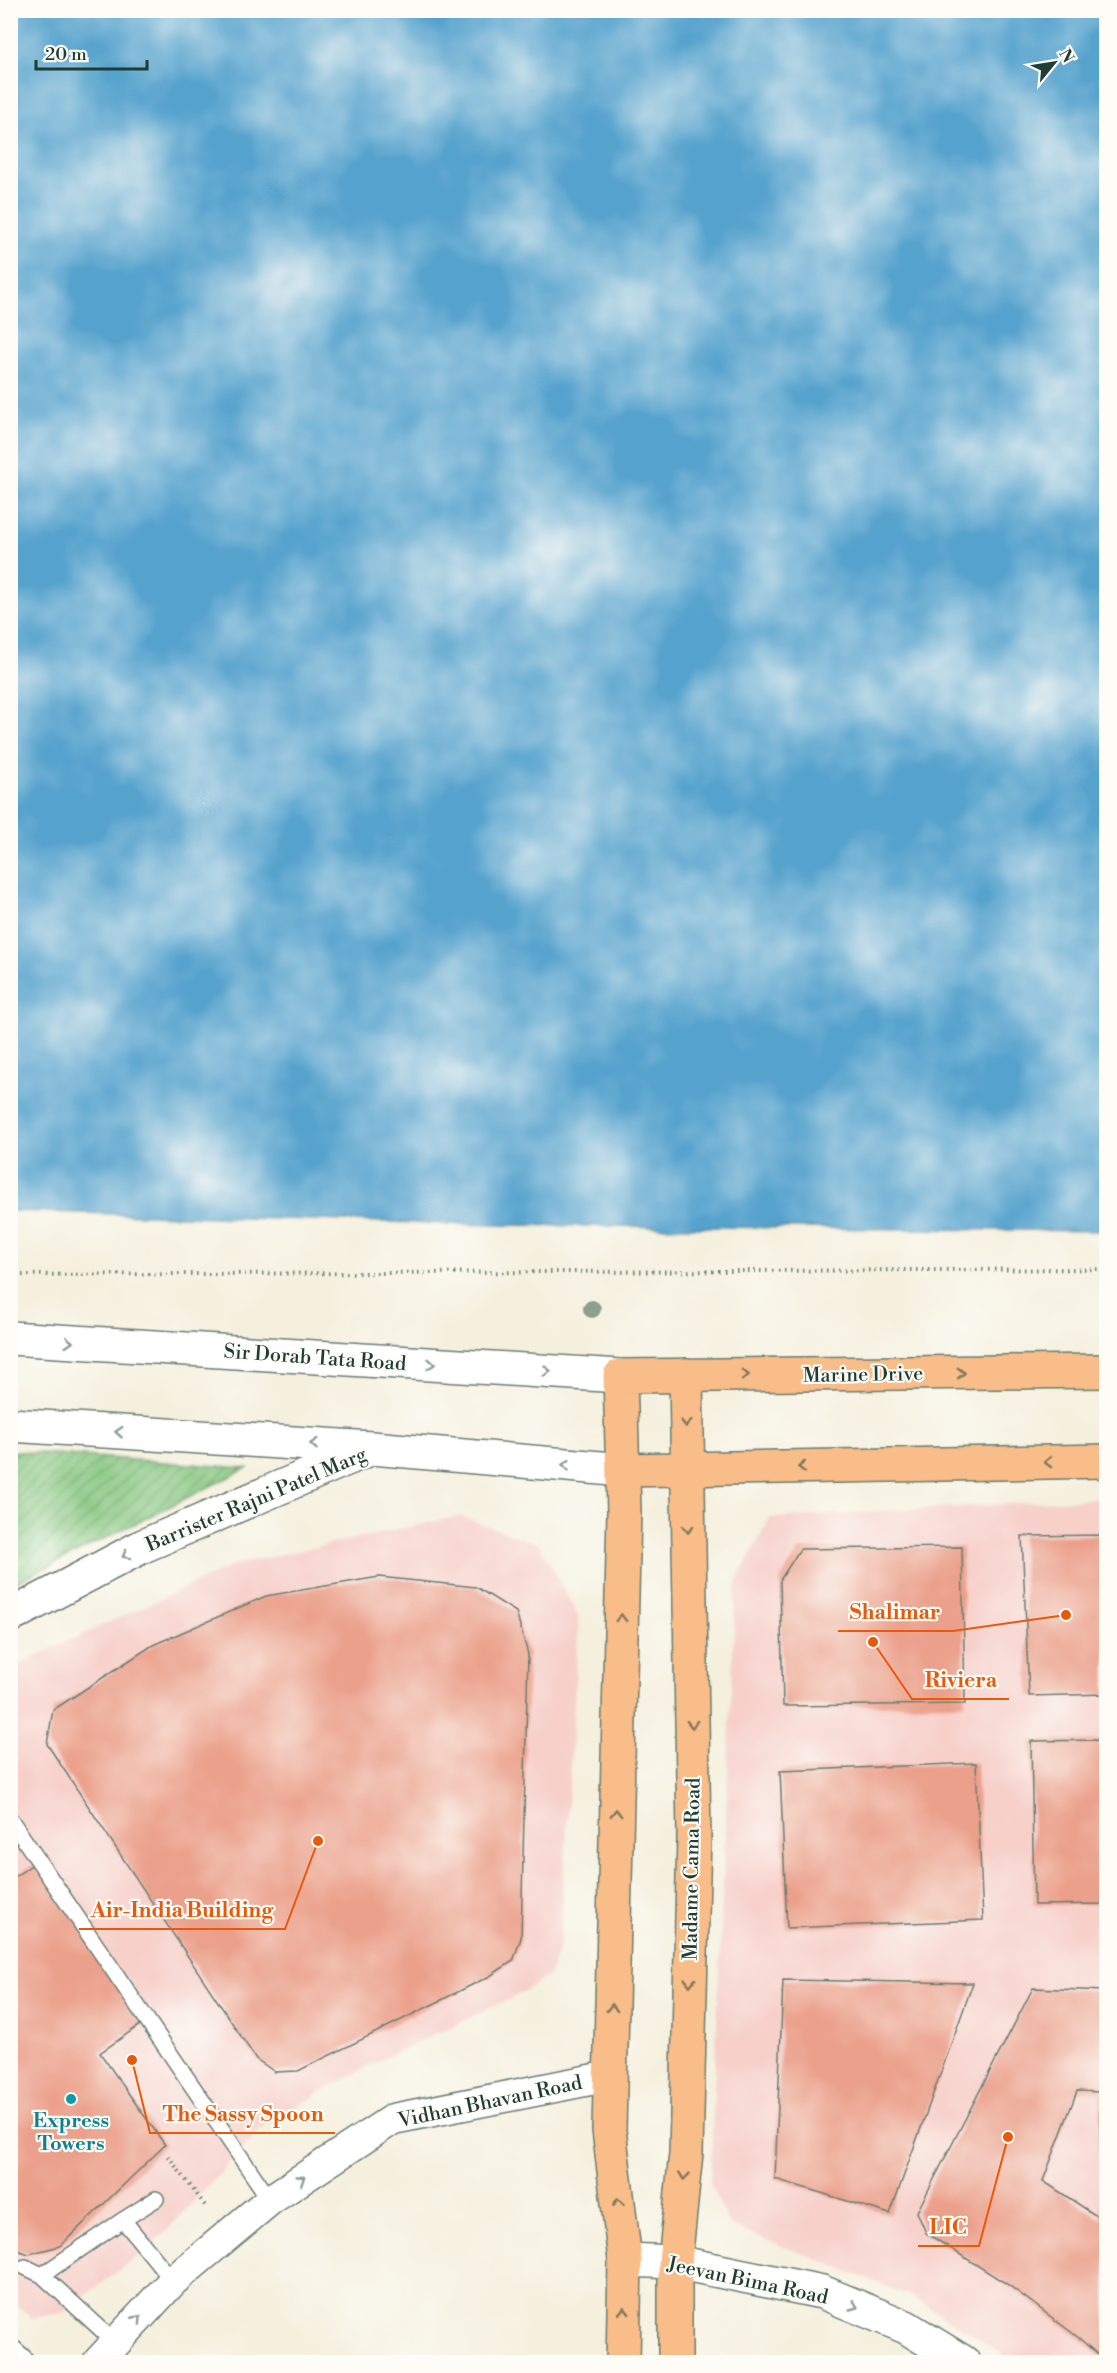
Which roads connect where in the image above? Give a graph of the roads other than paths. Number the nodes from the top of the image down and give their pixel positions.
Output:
1 (10, 1338) edge
2 (1107, 1371) edge
3 (686, 1375) junction
4 (620, 1376) junction
5 (10, 1425) edge
6 (372, 1448) junction
7 (1107, 1461) edge
8 (624, 1470) junction
9 (687, 1470) junction
10 (10, 1616) edge
11 (10, 1819) edge
12 (610, 2076) junction
13 (156, 2199) dead end
14 (270, 2200) junction
15 (123, 2220) junction
16 (625, 2260) junction
17 (675, 2262) junction
18 (25, 2267) dead end
19 (42, 2275) junction
20 (172, 2281) junction
21 (107, 2353) edge
22 (10, 2355) edge
23 (18, 2362) edge
24 (623, 2362) edge
25 (675, 2362) edge
26 (963, 2362) edge

1 -> 4 street, Sir Dorab Tata Road
3 -> 2 main road, Marine Drive
3 - 4 main road, Marine Drive
3 -> 9 main road, Madame Cama Road
4 - 8 main road
6 -> 5 street
8 -> 6 street, Barrister Rajni Patel Marg
6 -> 10 street, Barrister Rajni Patel Marg
7 -> 9 main road
8 - 9 main road
12 -> 8 main road
9 -> 17 main road, Madame Cama Road
11 - 14 lane
14 -> 12 street, Vidhan Bhavan Road
16 -> 12 main road
13 - 15 lane
14 - 20 street, Vidhan Bhavan Road
15 - 19 lane
15 - 20 lane
16 - 17 street, Jeevan Bima Road
24 -> 16 main road
17 - 25 main road, Madame Cama Road
17 -> 26 street, Jeevan Bima Road
18 - 19 lane
19 - 21 lane
21 -> 20 street, Vidhan Bhavan Road
22 - 23 street

